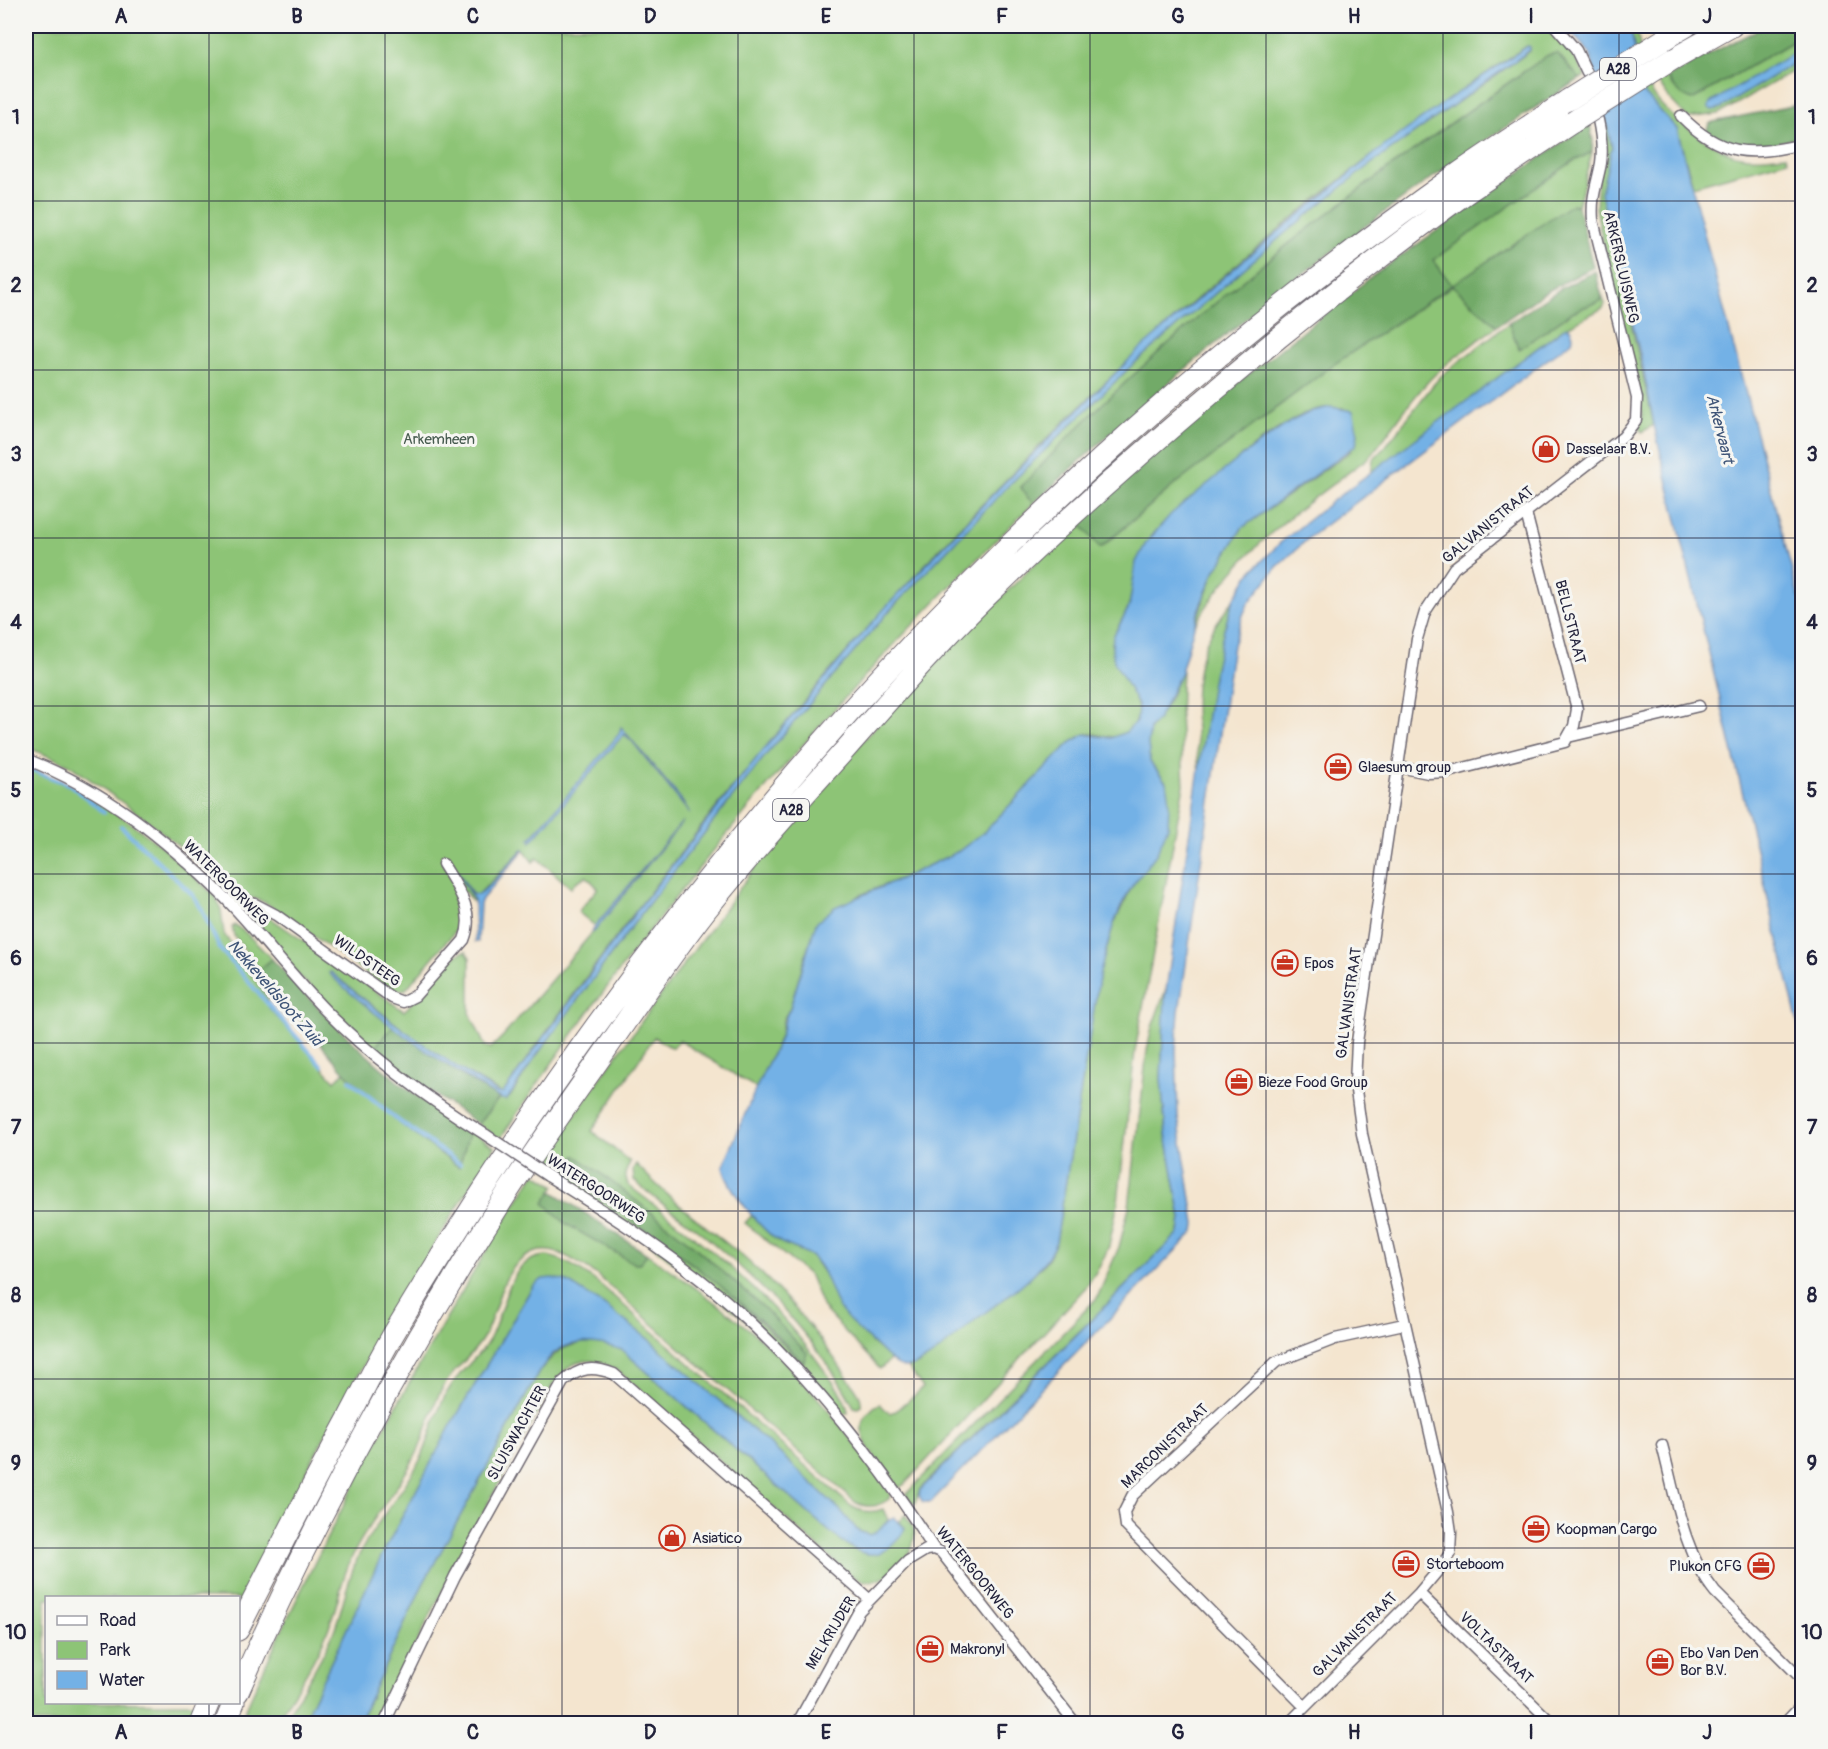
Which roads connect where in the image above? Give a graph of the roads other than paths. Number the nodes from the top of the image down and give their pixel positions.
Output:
1 (1555, 26) edge
2 (1687, 26) edge
3 (1732, 26) edge
4 (1587, 73) dead end
5 (1681, 116) dead end
6 (1598, 120) dead end
7 (1803, 144) edge
8 (1636, 420) joint
9 (1527, 513) junction
10 (1699, 706) dead end
11 (1568, 737) junction
12 (26, 759) edge
13 (1399, 767) junction
14 (442, 864) dead end
15 (226, 899) junction
16 (1404, 1324) junction
17 (1662, 1445) dead end
18 (934, 1549) junction
19 (1419, 1593) junction
20 (868, 1599) junction
21 (240, 1626) edge
22 (1803, 1679) edge
23 (240, 1688) edge
24 (207, 1704) edge
25 (233, 1704) edge
26 (1803, 1704) edge
27 (1304, 1706) junction
28 (200, 1724) edge
29 (225, 1724) edge
30 (384, 1724) edge
31 (797, 1724) edge
32 (1076, 1724) edge
33 (1288, 1724) edge
34 (1554, 1724) edge
35 (1784, 1724) edge

1 - 4 street
2 - 21 highway, A28, bridge
3 - 23 highway, A28, bridge
5 - 7 street
6 - 8 street, ARKERSLUISWEG
8 - 9 street, GALVANISTRAAT
9 - 11 street, BELLSTRAAT
9 - 13 street, GALVANISTRAAT
10 - 11 street
11 - 13 street
12 - 15 street, WATERGOORWEG
13 - 16 street, GALVANISTRAAT
14 - 15 street, WILDSTEEG
15 - 18 street, WATERGOORWEG, bridge
16 - 19 street, GALVANISTRAAT
16 - 27 street, MARCONISTRAAT
17 - 22 street
18 - 20 street, MELKRIJDER
18 - 32 street, WATERGOORWEG
19 - 27 street, GALVANISTRAAT
19 - 34 street, VOLTASTRAAT
20 - 30 street, SLUISWACHTER
20 - 31 street, MELKRIJDER
24 - 28 highway
25 - 29 highway
26 - 35 street
27 - 33 street, GALVANISTRAAT

